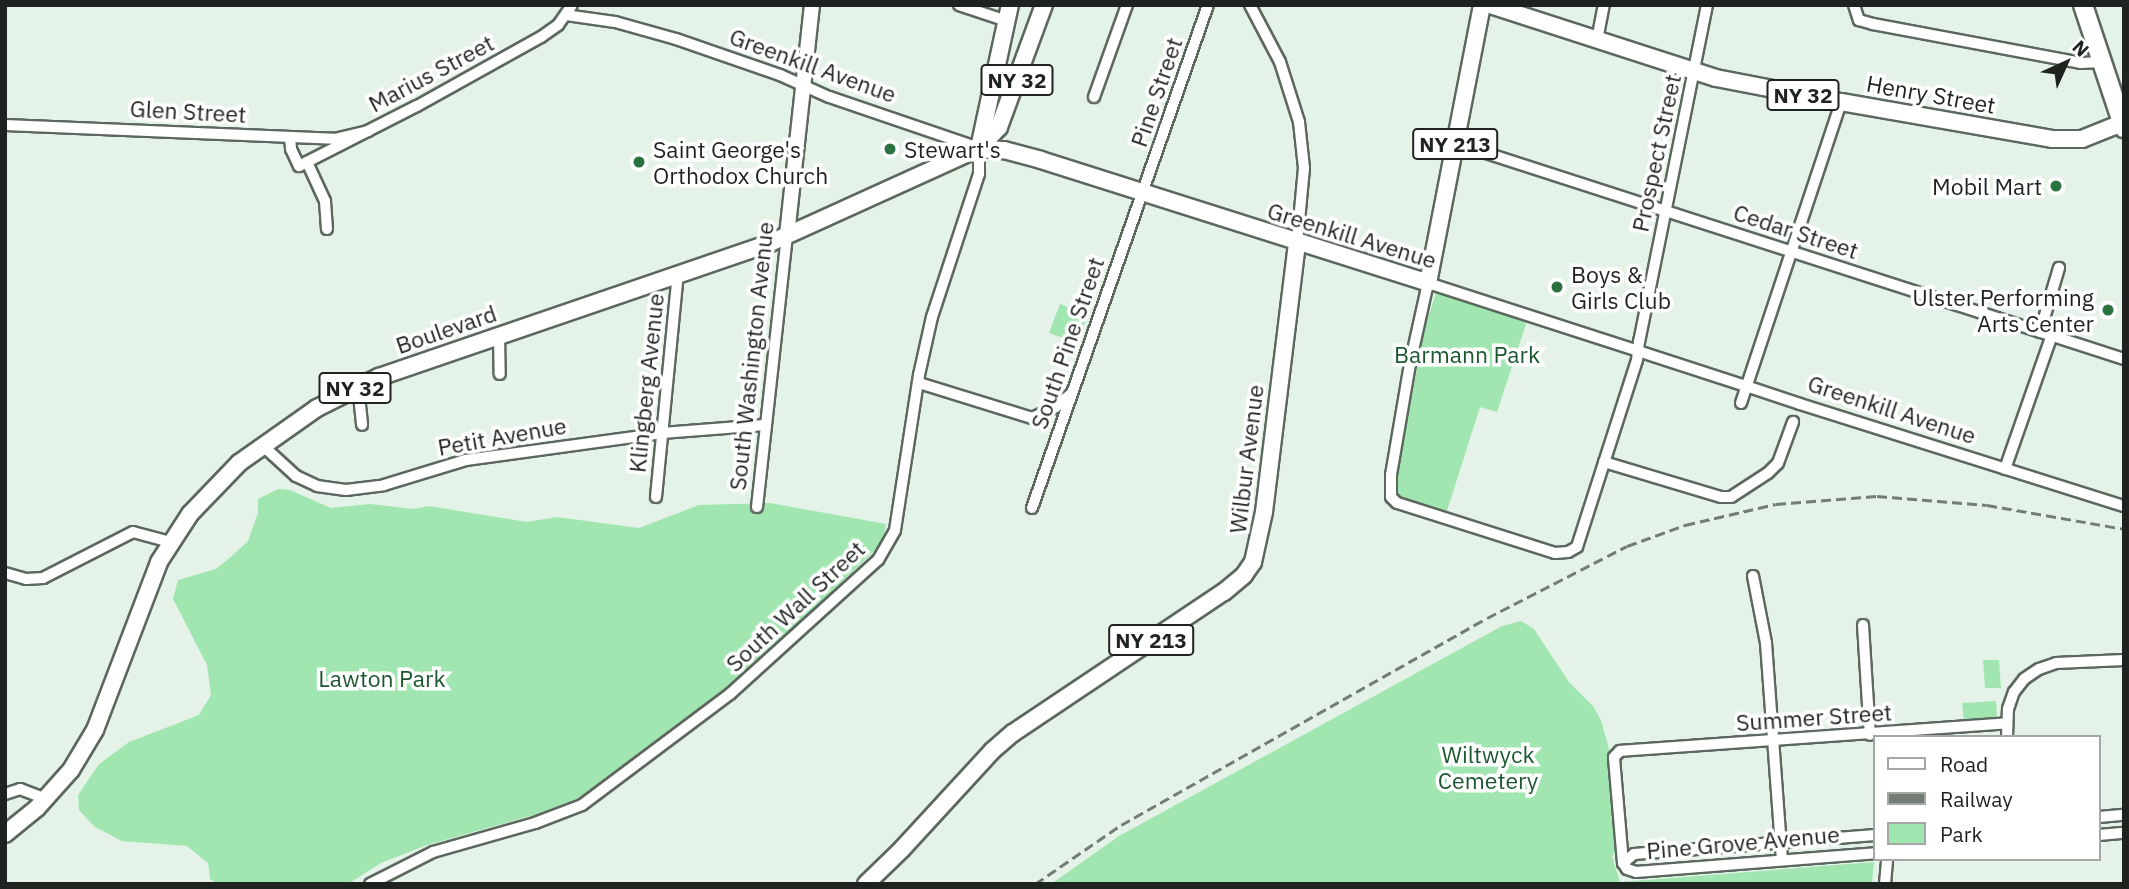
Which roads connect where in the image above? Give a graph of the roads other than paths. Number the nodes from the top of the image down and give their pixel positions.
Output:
1 (812, 5) edge
2 (959, 5) edge
3 (1044, 5) edge
4 (1127, 5) edge
5 (1208, 5) edge
6 (1250, 5) edge
7 (1482, 5) edge
8 (1490, 5) edge
9 (1604, 5) edge
10 (1707, 5) edge
11 (1854, 5) edge
12 (2083, 5) edge
13 (569, 10) edge
14 (1008, 13) edge
15 (1597, 40) junction
16 (2102, 62) junction
17 (1695, 72) junction
18 (803, 85) junction
19 (1094, 97) dead end
20 (1841, 102) junction
21 (5, 125) edge
22 (2123, 126) edge
23 (368, 131) junction
24 (290, 137) junction
25 (1455, 143) junction
26 (979, 148) junction
27 (303, 164) junction
28 (1142, 192) junction
29 (1665, 212) junction
30 (327, 229) dead end
31 (787, 235) junction
32 (1297, 242) junction
33 (1790, 252) junction
34 (2059, 268) dead end
35 (678, 274) junction
36 (1428, 283) junction
37 (2040, 332) junction
38 (499, 335) junction
39 (2052, 335) junction
40 (1638, 351) junction
41 (2124, 359) edge
42 (500, 374) dead end
43 (919, 383) junction
44 (358, 386) junction
45 (1746, 386) junction
46 (1071, 394) junction
47 (1741, 403) dead end
48 (1793, 422) dead end
49 (362, 425) dead end
50 (765, 425) junction
51 (662, 433) junction
52 (262, 445) junction
53 (1604, 462) junction
54 (2005, 469) junction
55 (656, 497) dead end
56 (2124, 506) edge
57 (757, 507) dead end
58 (1032, 508) dead end
59 (170, 542) junction
60 (5, 573) edge
61 (1753, 576) dead end
62 (1863, 625) dead end
63 (2124, 660) edge
64 (2006, 723) junction
65 (1870, 735) junction
66 (2007, 735) edge
67 (1772, 741) junction
68 (5, 794) edge
69 (46, 799) junction
70 (2124, 815) edge
71 (2101, 817) edge
72 (2124, 833) edge
73 (5, 834) edge
74 (1874, 835) edge
75 (2103, 835) edge
76 (1780, 842) junction
77 (1874, 853) edge
78 (1782, 859) junction
79 (1887, 861) edge
80 (1623, 863) junction
81 (370, 884) edge
82 (866, 884) edge
83 (1885, 884) edge

1 - 18 main road, South Washington Avenue
2 - 14 street
3 - 26 main road, NY 32
4 - 19 street
5 - 28 street, Pine Street
6 - 32 street
7 - 25 main road, NY 213
8 - 15 main road, Henry Street / NY 32
9 - 15 street
10 - 17 street, Prospect Street
11 - 16 street
12 - 16 highway, NY 32
13 - 18 street, Greenkill Avenue
13 - 23 street, Marius Street
14 - 26 main road, NY 32
15 - 17 main road, Henry Street / NY 32
16 - 22 highway, NY 32
17 - 20 main road, Henry Street / NY 32
17 - 29 street, Prospect Street
18 - 26 street, Greenkill Avenue
18 - 31 main road, South Washington Avenue
20 - 22 main road, Henry Street / NY 32
20 - 33 street
21 - 24 street, Glen Street
23 - 24 street, Glen Street
23 - 27 street, Marius Street
24 - 27 street
25 - 29 street, Cedar Street
25 - 36 main road, NY 213
26 - 28 main road, Greenkill Avenue
26 - 31 main road, Boulevard / NY 32
26 - 43 street, South Wall Street
27 - 30 street
28 - 32 main road, Greenkill Avenue
28 - 46 street, South Pine Street
29 - 33 street, Cedar Street
29 - 40 street, Prospect Street
31 - 35 main road, Boulevard / NY 32
31 - 50 street, South Washington Avenue
32 - 36 main road, Greenkill Avenue
32 - 82 main road, Wilbur Avenue / NY 213
33 - 37 street, Cedar Street
33 - 45 street
34 - 37 street
35 - 38 main road, Boulevard / NY 32
35 - 51 street, Klingberg Avenue
36 - 40 street, Greenkill Avenue
36 - 53 street, Prospect Street
37 - 39 street, Cedar Street
38 - 42 street
38 - 44 main road, Boulevard / NY 32
39 - 41 street, Cedar Street
39 - 54 street
40 - 45 street, Greenkill Avenue
40 - 53 street, Prospect Street
43 - 46 street
43 - 81 street, South Wall Street
44 - 49 street
44 - 52 main road, Boulevard / NY 32
45 - 47 street
45 - 54 street, Greenkill Avenue
46 - 58 street, South Pine Street
48 - 53 street
50 - 51 street, Petit Avenue
50 - 57 street, South Washington Avenue
51 - 52 street, Petit Avenue
51 - 55 street, Klingberg Avenue
52 - 59 main road, Boulevard / NY 32
54 - 56 street, Greenkill Avenue
59 - 60 street
59 - 69 main road, Boulevard / NY 32
61 - 67 street
62 - 65 street
63 - 64 street
64 - 65 street, Summer Street
64 - 66 street
65 - 67 street, Summer Street
67 - 76 street
67 - 80 street, Summer Street
68 - 69 street
69 - 73 main road, Boulevard / NY 32
70 - 71 street
71 - 75 street
72 - 75 street
74 - 76 street, Pine Grove Avenue
76 - 78 street
76 - 80 street, Pine Grove Avenue
77 - 78 street, Pine Grove Avenue
78 - 80 street, Pine Grove Avenue
79 - 83 street

